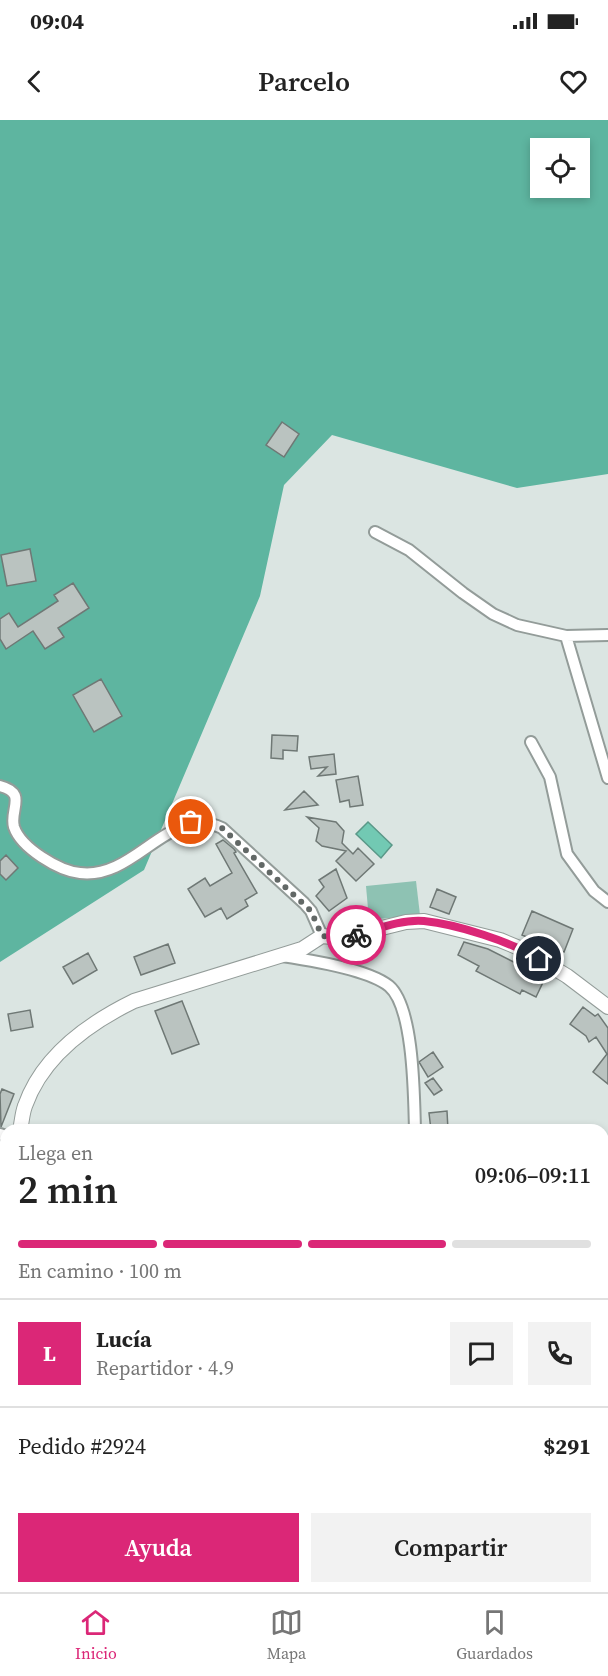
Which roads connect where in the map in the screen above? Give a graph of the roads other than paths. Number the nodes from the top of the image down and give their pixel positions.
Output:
1 (375, 532) dead end
2 (608, 635) edge
3 (566, 636) junction
4 (531, 742) dead end
5 (608, 778) edge
6 (0, 786) edge
7 (608, 902) edge
8 (322, 936) junction
9 (279, 956) junction
10 (608, 1008) edge
11 (22, 1124) edge
12 (415, 1124) edge

1 - 3 street
2 - 3 street
3 - 5 street
4 - 7 street
6 - 8 street
8 - 9 main road
8 - 10 main road
9 - 11 main road
9 - 12 street

